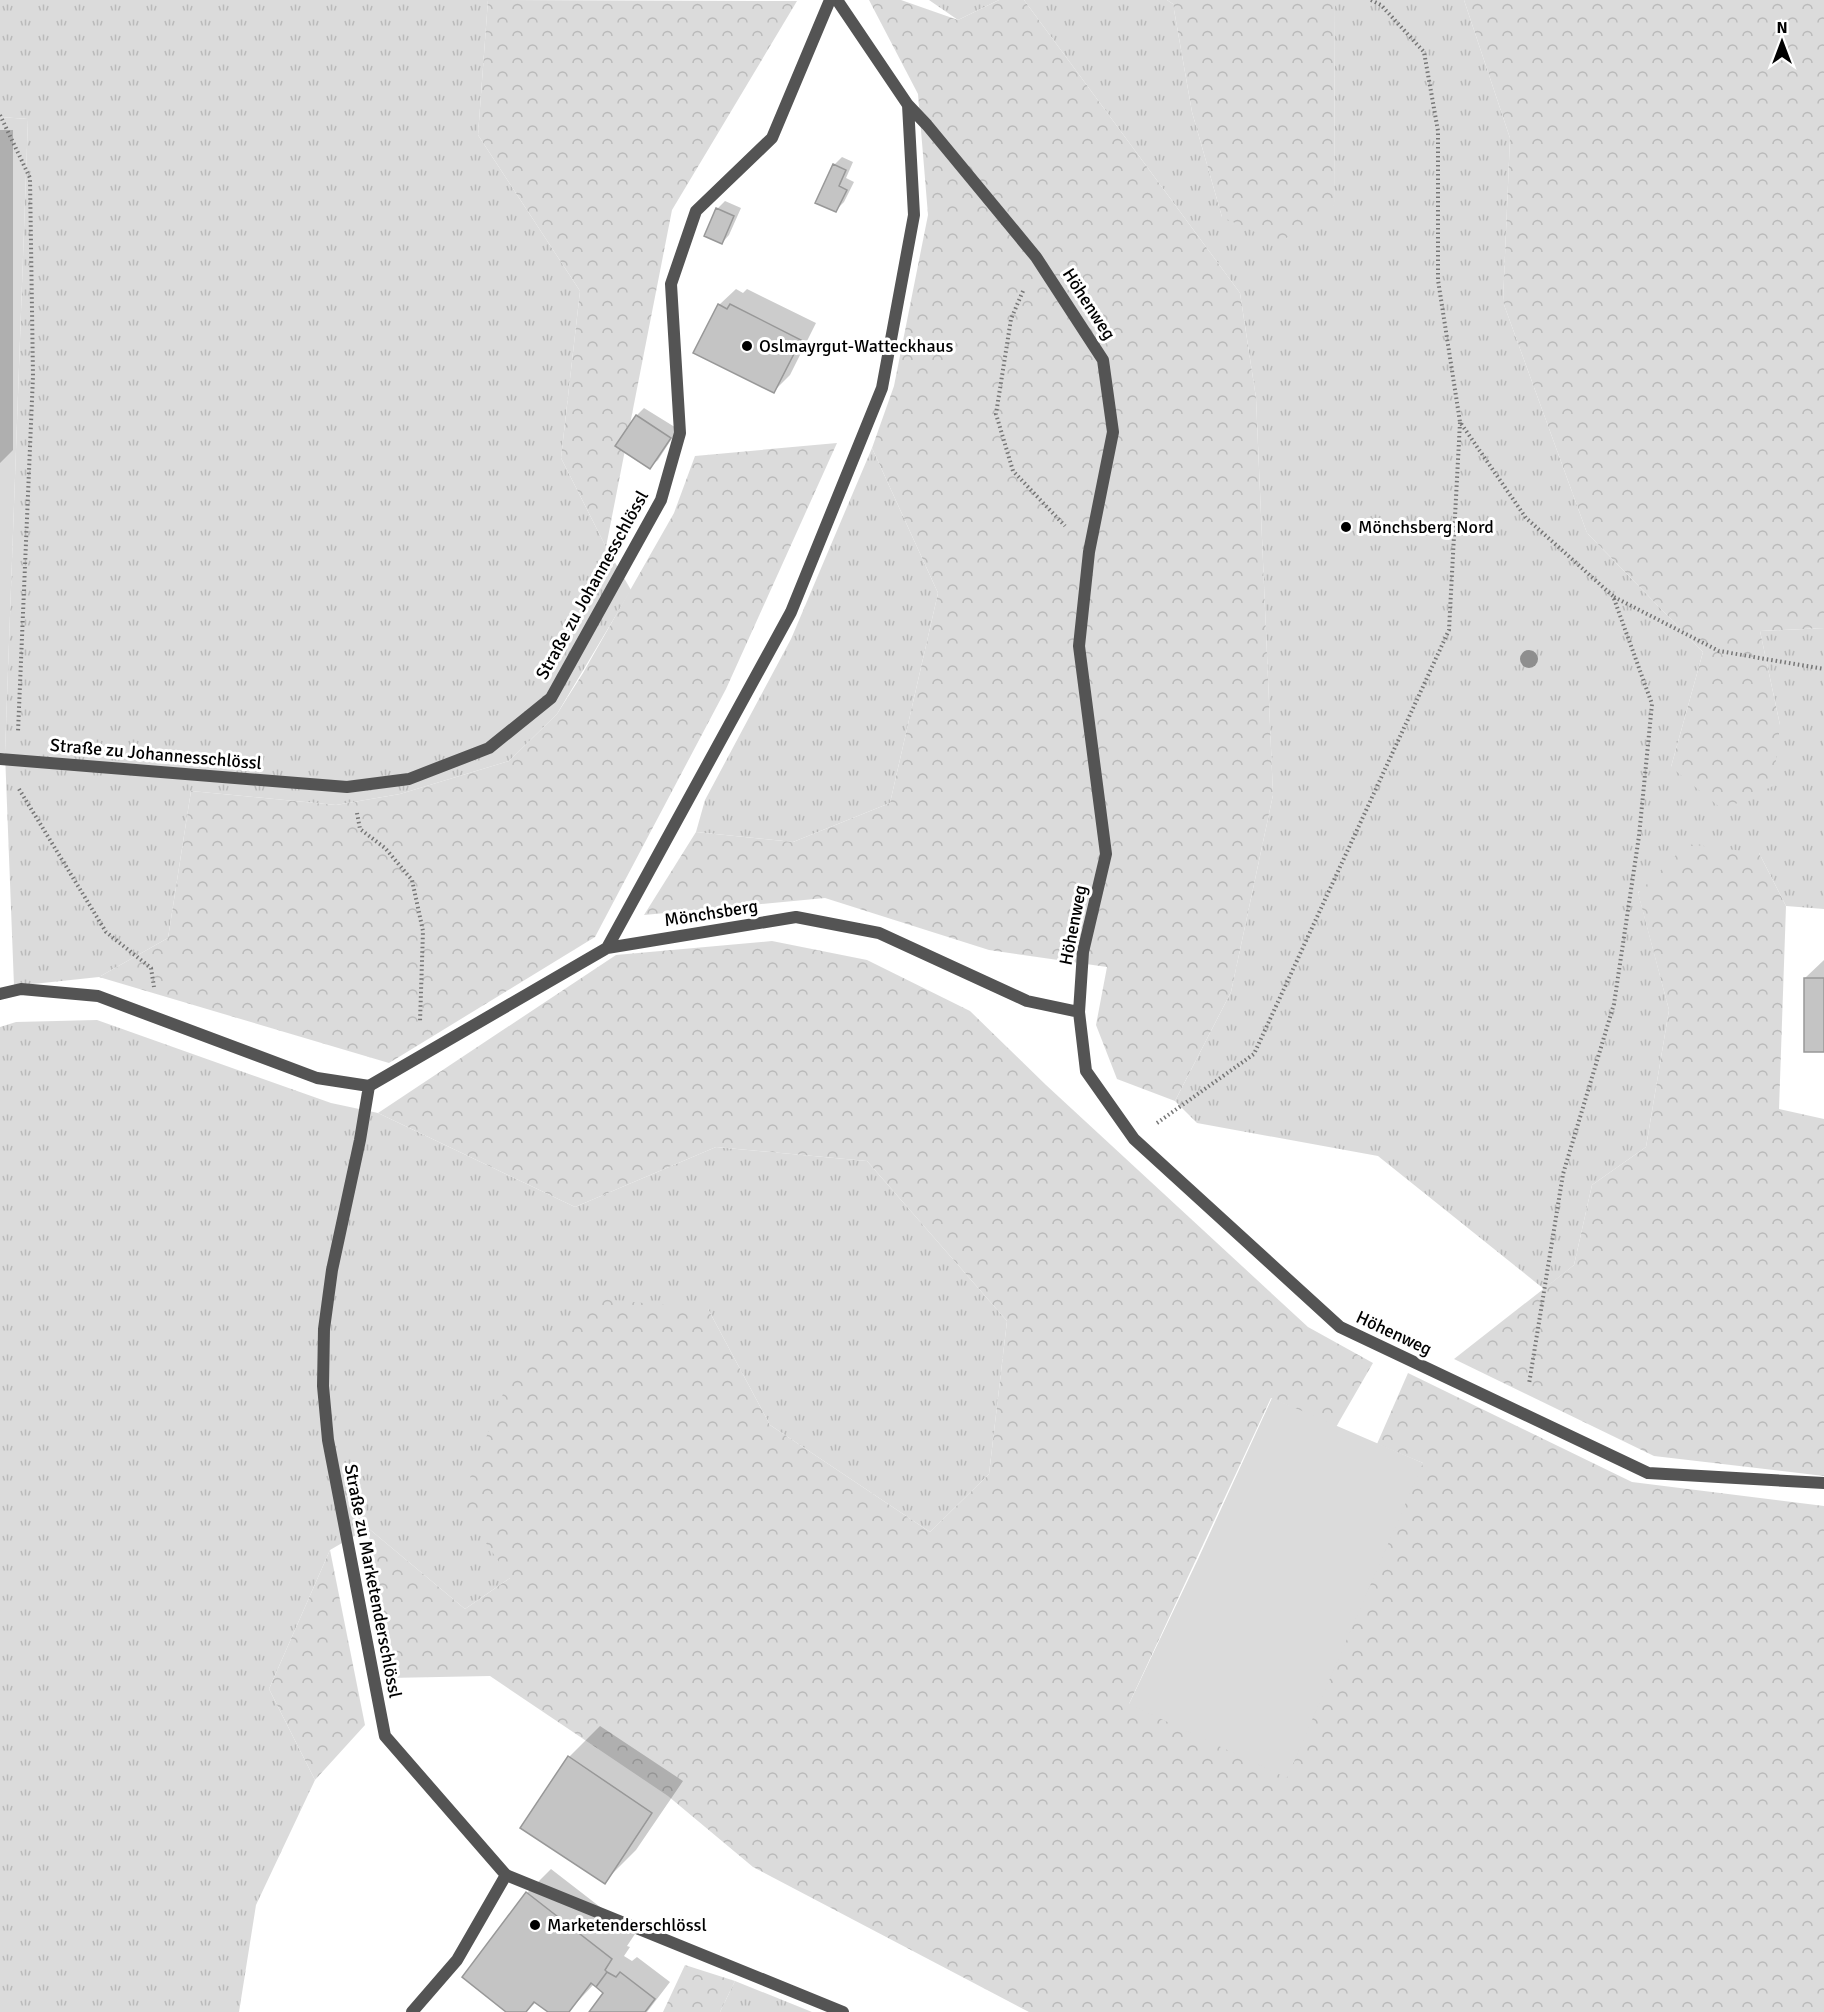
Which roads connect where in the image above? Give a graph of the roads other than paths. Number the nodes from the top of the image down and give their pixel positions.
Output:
1 (830, 0) edge
2 (837, 0) edge
3 (908, 105) junction
4 (0, 759) edge
5 (606, 948) junction
6 (0, 994) edge
7 (1079, 1012) junction
8 (369, 1086) junction
9 (1824, 1483) edge
10 (506, 1875) junction
11 (412, 2012) edge
12 (843, 2012) edge

1 - 4 street, Straße zu Johannesschlössl
2 - 3 street, Höhenweg
3 - 5 street
3 - 7 street, Höhenweg
5 - 7 street, Mönchsberg
5 - 8 street, Mönchsberg
6 - 8 street
7 - 9 street, Höhenweg
8 - 10 street, Straße zu Marketenderschlössl
10 - 11 street
10 - 12 street

